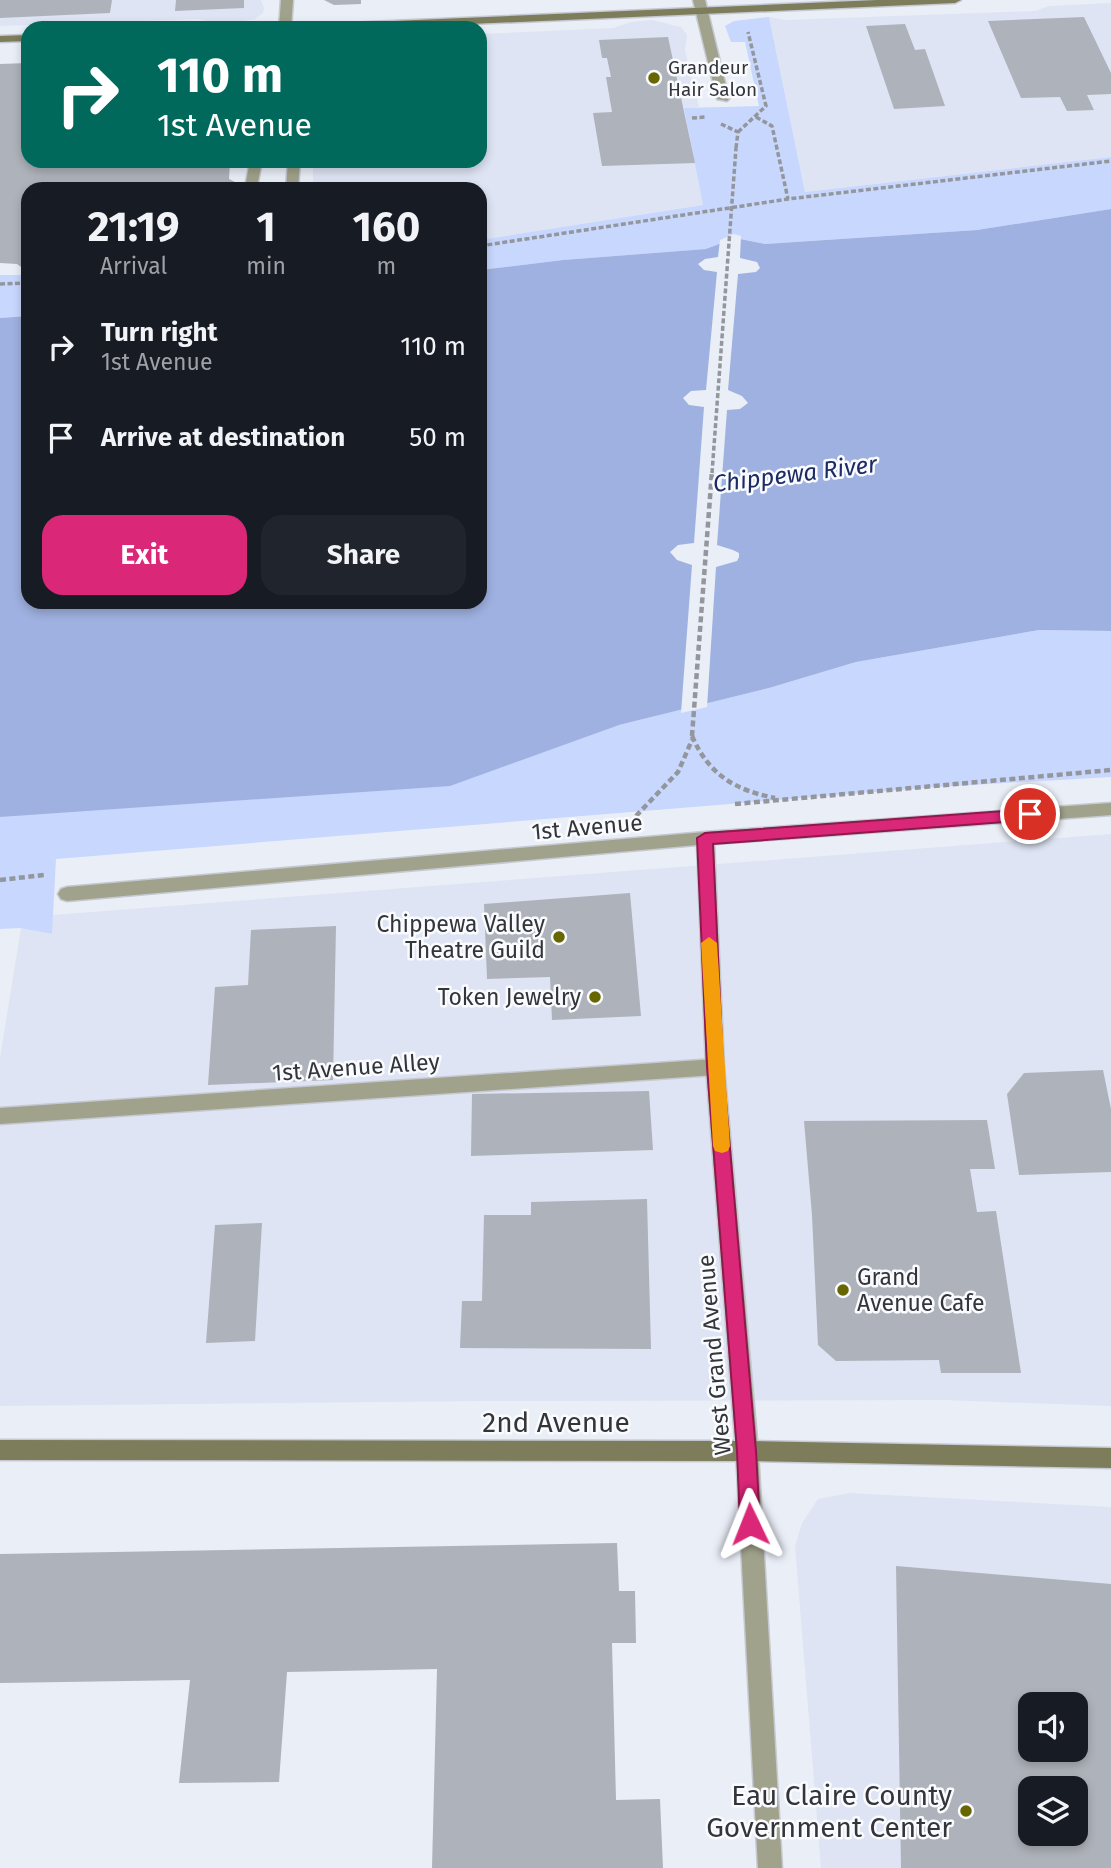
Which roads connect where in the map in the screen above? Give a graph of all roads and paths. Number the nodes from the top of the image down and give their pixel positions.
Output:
1 (286, 0) edge
2 (955, 0) edge
3 (700, 5) edge
4 (285, 21) edge
5 (422, 21) edge
6 (748, 29) dead end
7 (21, 38) edge
8 (0, 40) edge
9 (723, 99) dead end
10 (706, 117) dead end
11 (756, 117) junction
12 (692, 118) dead end
13 (738, 132) dead end
14 (736, 148) dead end
15 (1111, 161) edge
16 (255, 168) edge
17 (252, 182) dead end
18 (788, 199) junction
19 (487, 245) edge
20 (21, 283) edge
21 (0, 284) edge
22 (692, 736) junction
23 (782, 799) dead end
24 (1111, 808) edge
25 (634, 818) dead end
26 (705, 838) junction
27 (67, 894) dead end
28 (715, 1067) junction
29 (0, 1116) edge
30 (0, 1450) edge
31 (747, 1451) junction
32 (1111, 1458) edge
33 (770, 1868) edge

1 - 4 street
2 - 3 street
3 - 5 street
3 - 9 street
6 - 11 path
7 - 8 street
10 - 12 path
11 - 13 path
11 - 18 path
14 - 22 path, bridge
15 - 18 path
16 - 17 street
18 - 19 path
20 - 21 path
22 - 23 path
22 - 25 path
24 - 26 street, 1st Avenue
26 - 27 street, 1st Avenue
26 - 28 street, West Grand Avenue
28 - 29 street, 1st Avenue Alley
28 - 31 street, West Grand Avenue
30 - 31 street, 2nd Avenue
31 - 32 street, 2nd Avenue
31 - 33 street, West Grand Avenue

